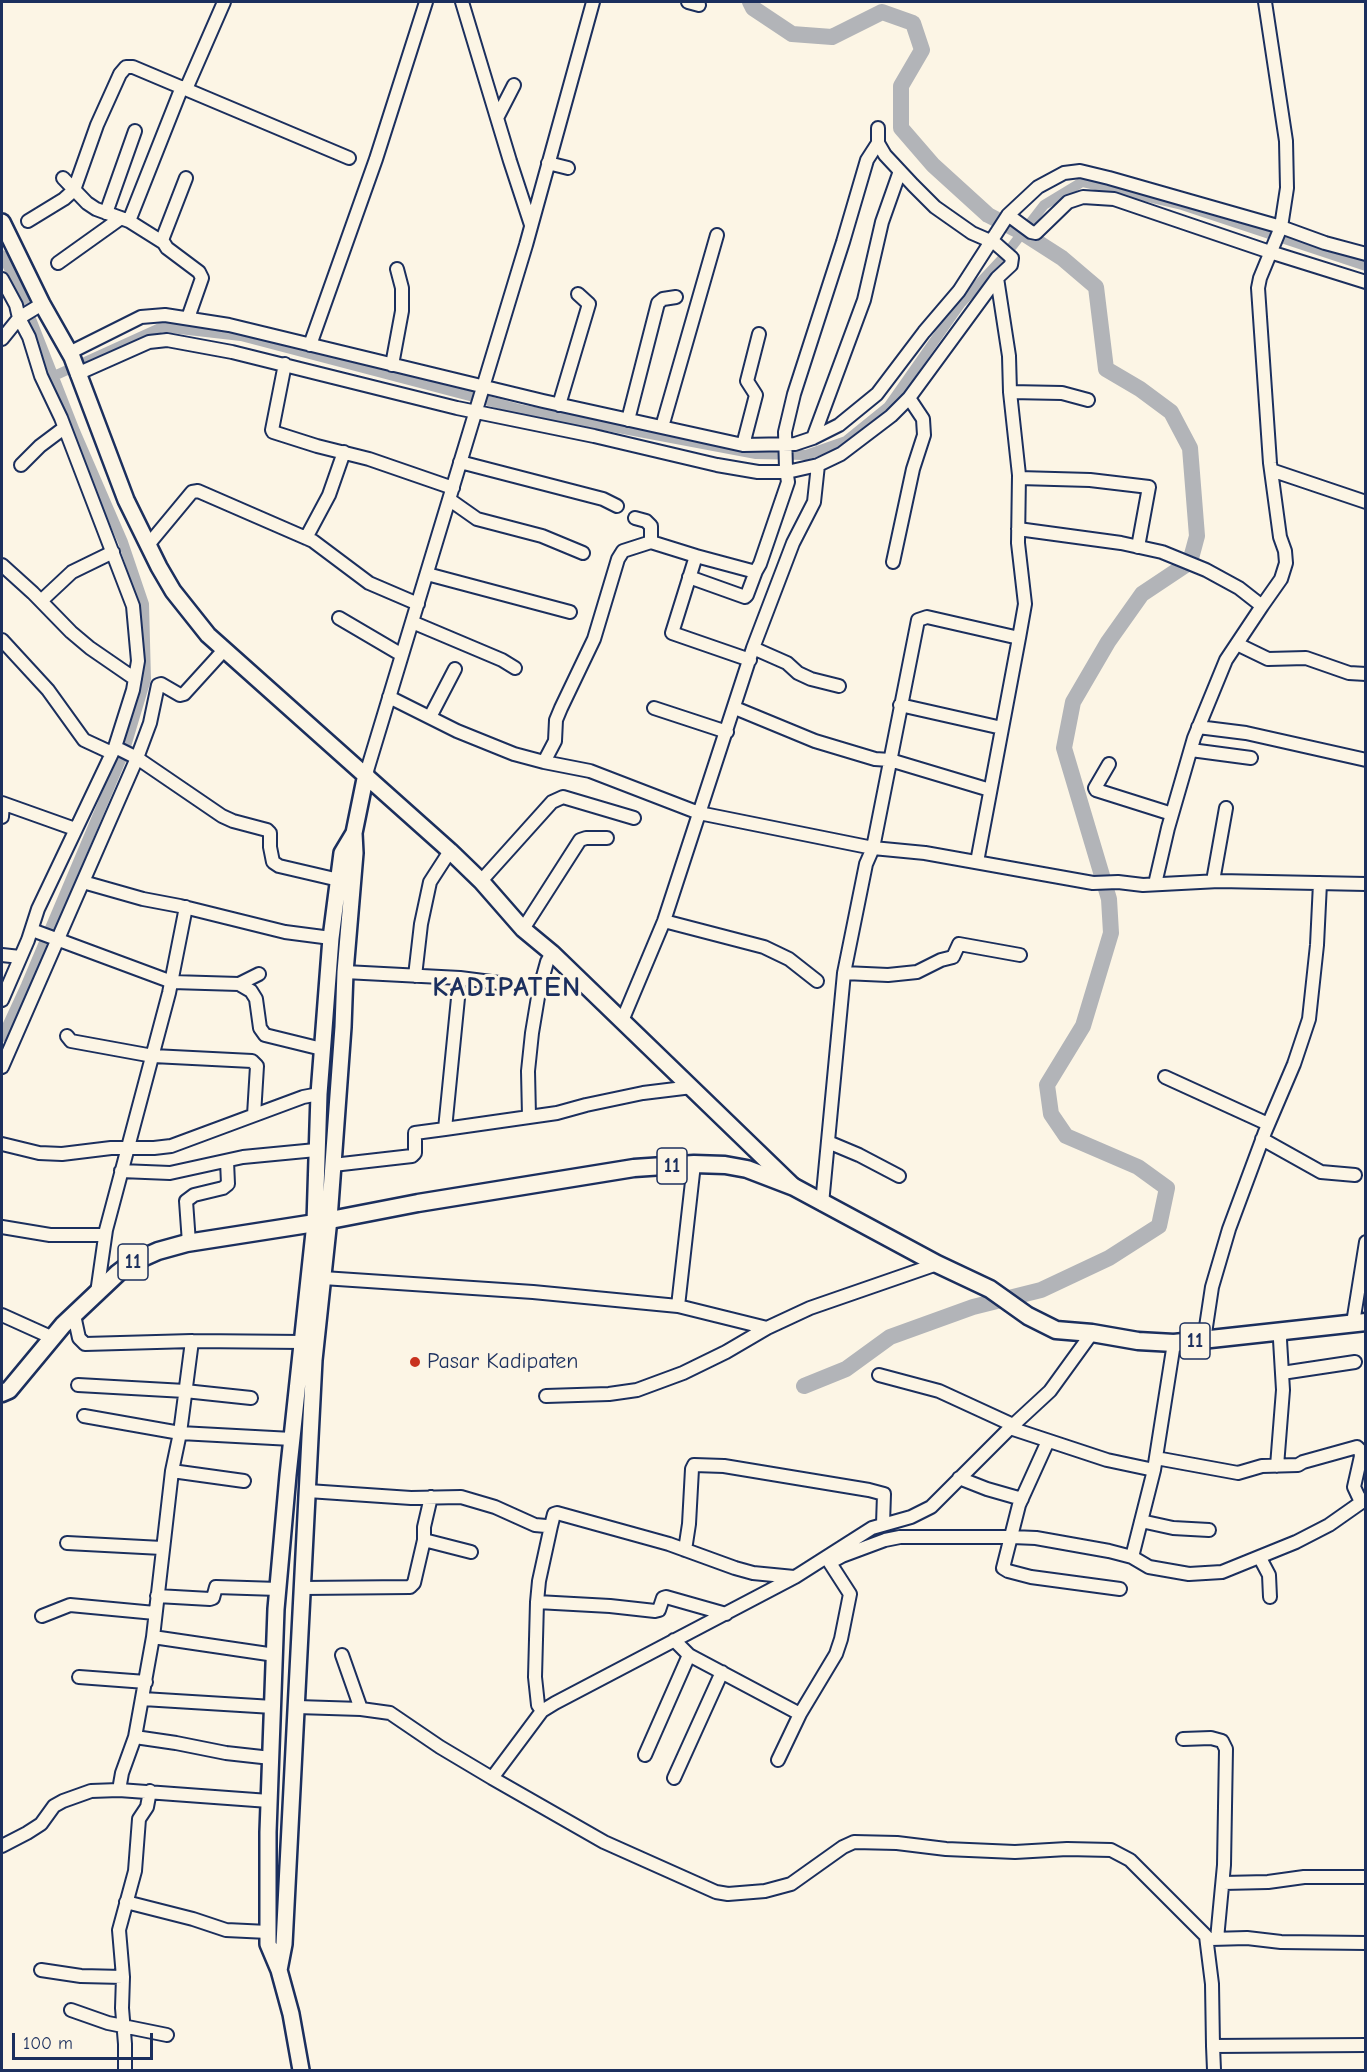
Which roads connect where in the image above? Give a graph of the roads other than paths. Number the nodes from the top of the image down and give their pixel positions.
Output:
1 (224, 2) edge
2 (426, 2) edge
3 (462, 2) edge
4 (589, 2) edge
5 (1265, 2) edge
6 (514, 85) dead end
7 (184, 88) junction
8 (497, 118) junction
9 (878, 128) dead end
10 (135, 131) dead end
11 (878, 142) junction
12 (349, 158) dead end
13 (548, 163) junction
14 (568, 168) dead end
15 (900, 171) junction
16 (63, 178) dead end
17 (186, 178) dead end
18 (74, 190) junction
19 (106, 213) junction
20 (1011, 219) junction
21 (125, 220) junction
22 (28, 221) dead end
23 (2, 222) edge
24 (531, 226) junction
25 (1280, 229) junction
26 (717, 235) dead end
27 (994, 240) junction
28 (164, 243) junction
29 (1271, 249) junction
30 (1365, 254) edge
31 (58, 263) dead end
32 (397, 269) dead end
33 (997, 278) junction
34 (2, 279) edge
35 (1365, 282) edge
36 (578, 294) dead end
37 (676, 297) dead end
38 (38, 307) junction
39 (21, 316) junction
40 (188, 318) junction
41 (759, 334) dead end
42 (2, 339) edge
43 (310, 345) junction
44 (74, 364) junction
45 (285, 364) junction
46 (392, 364) junction
47 (483, 389) junction
48 (1010, 392) junction
49 (909, 398) junction
50 (1088, 400) dead end
51 (559, 405) junction
52 (476, 410) junction
53 (628, 420) junction
54 (662, 427) junction
55 (64, 428) junction
56 (813, 438) junction
57 (742, 445) junction
58 (785, 447) junction
59 (345, 452) junction
60 (460, 462) junction
61 (21, 465) dead end
62 (818, 465) junction
63 (1271, 470) junction
64 (787, 471) junction
65 (1019, 478) junction
66 (451, 494) junction
67 (1365, 502) edge
68 (617, 506) dead end
69 (636, 518) dead end
70 (1018, 529) junction
71 (306, 538) junction
72 (651, 542) junction
73 (148, 545) junction
74 (1138, 546) junction
75 (113, 552) junction
76 (583, 553) dead end
77 (696, 556) junction
78 (893, 562) dead end
79 (2, 565) edge
80 (756, 571) junction
81 (427, 574) junction
82 (689, 577) junction
83 (41, 601) junction
84 (418, 604) junction
85 (1262, 606) junction
86 (570, 612) dead end
87 (339, 618) dead end
88 (412, 622) junction
89 (1019, 638) junction
90 (2, 640) edge
91 (1237, 644) junction
92 (753, 648) junction
93 (224, 650) junction
94 (402, 656) junction
95 (750, 660) junction
96 (515, 668) dead end
97 (454, 669) dead end
98 (1365, 674) edge
99 (135, 680) junction
100 (839, 686) dead end
101 (389, 697) junction
102 (900, 705) junction
103 (654, 708) dead end
104 (735, 708) junction
105 (430, 717) junction
106 (1198, 727) junction
107 (1002, 728) junction
108 (727, 732) junction
109 (116, 749) junction
110 (1191, 750) junction
111 (135, 757) junction
112 (1251, 758) dead end
113 (890, 760) junction
114 (1365, 760) edge
115 (544, 762) junction
116 (1109, 764) dead end
117 (366, 774) junction
118 (990, 790) junction
119 (2, 808) edge
120 (1226, 808) dead end
121 (699, 813) junction
122 (1172, 814) junction
123 (634, 818) dead end
124 (75, 829) junction
125 (354, 833) junction
126 (607, 838) dead end
127 (873, 848) junction
128 (450, 851) junction
129 (976, 862) junction
130 (339, 880) junction
131 (481, 881) junction
132 (1213, 881) junction
133 (83, 882) junction
134 (1320, 883) junction
135 (1155, 884) junction
136 (1365, 884) edge
137 (186, 907) junction
138 (664, 921) junction
139 (523, 928) junction
140 (33, 930) junction
141 (331, 938) junction
142 (57, 940) junction
143 (552, 953) junction
144 (2, 955) edge
145 (1020, 955) dead end
146 (21, 957) junction
147 (345, 972) junction
148 (844, 973) junction
149 (259, 974) dead end
150 (415, 976) junction
151 (460, 978) junction
152 (817, 981) dead end
153 (172, 982) junction
154 (499, 983) dead end
155 (239, 984) junction
156 (2, 1000) edge
157 (622, 1021) junction
158 (66, 1036) dead end
159 (322, 1049) junction
160 (153, 1056) junction
161 (2, 1067) edge
162 (1165, 1077) dead end
163 (692, 1087) junction
164 (319, 1094) junction
165 (254, 1115) junction
166 (529, 1116) junction
167 (1268, 1124) junction
168 (445, 1128) junction
169 (1262, 1139) junction
170 (828, 1142) junction
171 (2, 1144) edge
172 (128, 1148) junction
173 (316, 1150) junction
174 (227, 1161) junction
175 (694, 1164) junction
176 (333, 1165) junction
177 (121, 1171) junction
178 (1355, 1175) dead end
179 (899, 1176) dead end
180 (794, 1187) junction
181 (822, 1204) junction
182 (322, 1221) junction
183 (2, 1227) edge
184 (105, 1235) junction
185 (189, 1242) junction
186 (1365, 1242) edge
187 (937, 1264) junction
188 (323, 1278) junction
189 (97, 1293) junction
190 (678, 1306) junction
191 (2, 1315) edge
192 (74, 1315) junction
193 (1359, 1323) edge
194 (767, 1328) junction
195 (1281, 1332) junction
196 (1092, 1333) junction
197 (53, 1338) junction
198 (1203, 1340) junction
199 (192, 1341) junction
200 (303, 1342) junction
201 (1174, 1343) junction
202 (1355, 1362) dead end
203 (1282, 1373) junction
204 (879, 1374) dead end
205 (78, 1385) dead end
206 (185, 1391) junction
207 (4, 1394) edge
208 (546, 1396) dead end
209 (251, 1398) dead end
210 (84, 1416) dead end
211 (1011, 1426) junction
212 (180, 1433) junction
213 (292, 1439) junction
214 (1048, 1441) junction
215 (1155, 1464) junction
216 (1277, 1466) junction
217 (172, 1471) junction
218 (960, 1478) junction
219 (244, 1480) dead end
220 (308, 1491) junction
221 (431, 1497) junction
222 (1022, 1499) junction
223 (1363, 1501) edge
224 (1141, 1521) junction
225 (883, 1524) junction
226 (551, 1526) junction
227 (1209, 1530) dead end
228 (1012, 1537) junction
229 (854, 1538) junction
230 (424, 1540) junction
231 (67, 1543) dead end
232 (868, 1546) junction
233 (162, 1548) junction
234 (685, 1550) junction
235 (471, 1552) dead end
236 (1131, 1557) junction
237 (1260, 1558) junction
238 (827, 1560) junction
239 (795, 1577) junction
240 (303, 1588) junction
241 (278, 1589) junction
242 (1120, 1589) dead end
243 (156, 1596) junction
244 (1270, 1597) dead end
245 (537, 1602) junction
246 (276, 1609) junction
247 (302, 1611) junction
248 (155, 1613) junction
249 (726, 1614) junction
250 (42, 1616) dead end
251 (153, 1637) junction
252 (674, 1640) junction
253 (275, 1655) junction
254 (342, 1655) dead end
255 (688, 1655) junction
256 (722, 1672) junction
257 (79, 1677) dead end
258 (146, 1682) junction
259 (274, 1690) junction
260 (143, 1699) junction
261 (297, 1699) junction
262 (273, 1707) junction
263 (361, 1709) junction
264 (542, 1711) junction
265 (800, 1714) junction
266 (135, 1737) junction
267 (1184, 1739) dead end
268 (645, 1755) dead end
269 (271, 1758) junction
270 (778, 1760) dead end
271 (495, 1774) junction
272 (674, 1778) dead end
273 (119, 1790) junction
274 (150, 1791) junction
275 (269, 1801) junction
276 (268, 1832) junction
277 (289, 1833) junction
278 (2, 1846) edge
279 (1365, 1877) edge
280 (1223, 1883) junction
281 (126, 1902) junction
282 (268, 1932) junction
283 (1212, 1939) junction
284 (1365, 1943) edge
285 (41, 1970) dead end
286 (279, 1970) junction
287 (123, 1977) junction
288 (71, 2010) dead end
289 (123, 2026) junction
290 (167, 2035) dead end
291 (1365, 2044) edge
292 (1213, 2046) junction
293 (124, 2070) edge
294 (301, 2070) edge
295 (1214, 2070) edge

1 - 7 street
2 - 43 street
3 - 8 street
4 - 13 street
5 - 25 street
6 - 8 street
7 - 12 street
7 - 18 street
7 - 21 street
8 - 24 street
9 - 11 street
10 - 19 street
11 - 15 street
11 - 58 street
13 - 14 street
13 - 24 street
15 - 27 street
15 - 56 street
16 - 18 street
17 - 28 street
18 - 19 street
18 - 22 street
19 - 21 street
20 - 25 street
20 - 27 street
20 - 29 street
21 - 28 street
21 - 31 street
23 - 38 main road
24 - 47 street
25 - 29 street
25 - 30 street
26 - 54 street
27 - 33 street
27 - 56 street
28 - 40 street
29 - 35 street
29 - 63 street
32 - 46 street
33 - 48 street
33 - 49 street
34 - 39 street
36 - 51 street
37 - 53 street
38 - 39 street
38 - 44 main road
39 - 42 street
39 - 55 street
40 - 43 street
40 - 44 street
41 - 57 street
43 - 46 street
44 - 45 street
44 - 73 main road
45 - 52 street
45 - 59 street
46 - 47 street
47 - 51 street
47 - 52 street
48 - 50 street
48 - 65 street
49 - 62 street
49 - 78 street
51 - 53 street
52 - 60 street
52 - 64 street
53 - 54 street
54 - 57 street
55 - 61 street
55 - 75 street
56 - 58 street
57 - 58 street
58 - 64 street
59 - 66 street
59 - 71 street
60 - 66 street
60 - 68 street
62 - 64 street
62 - 92 street
63 - 67 street
63 - 85 street
64 - 80 street
65 - 70 street
65 - 74 street
66 - 76 street
66 - 81 street
69 - 72 street
70 - 74 street
70 - 89 street
71 - 73 street
71 - 84 street
72 - 77 street
72 - 115 street
73 - 93 main road
74 - 85 street
75 - 83 street
75 - 99 street
77 - 80 street
77 - 82 street
79 - 83 street
80 - 82 street
81 - 84 street
81 - 86 street
82 - 95 street
83 - 99 street
84 - 88 street
85 - 91 street
87 - 94 street
88 - 94 street
88 - 96 street
89 - 102 street
89 - 107 street
90 - 109 street
91 - 98 street
91 - 106 street
92 - 95 street
92 - 100 street
93 - 111 street
93 - 117 main road
94 - 101 street
95 - 104 street
97 - 105 street
99 - 109 street
101 - 105 street
101 - 117 street
102 - 107 street
102 - 113 street
103 - 108 street
104 - 108 street
104 - 113 street
105 - 115 street
106 - 110 street
106 - 114 street
107 - 118 street
108 - 121 street
109 - 111 street
109 - 124 street
110 - 112 street
110 - 122 street
111 - 130 street
111 - 133 street
113 - 118 street
113 - 127 street
115 - 121 street
116 - 122 street
117 - 125 main road
117 - 128 main road
118 - 129 street
119 - 124 street
120 - 132 street
121 - 127 street
121 - 138 street
122 - 135 street
123 - 131 street
124 - 140 street
125 - 130 main road
125 - 147 main road
126 - 139 street
127 - 129 street
127 - 148 street
128 - 131 main road
128 - 150 street
129 - 135 street
130 - 141 main road
131 - 139 main road
132 - 134 street
132 - 135 street
133 - 137 street
133 - 142 street
134 - 136 street
134 - 167 street
137 - 141 street
137 - 153 street
138 - 152 street
138 - 157 street
139 - 143 main road
140 - 142 street
140 - 146 street
141 - 159 main road
142 - 153 street
142 - 161 street
143 - 157 main road
143 - 166 street
144 - 146 street
145 - 148 street
146 - 156 street
147 - 150 street
147 - 176 main road
148 - 170 street
149 - 155 street
150 - 151 street
151 - 154 street
151 - 168 street
153 - 155 street
153 - 160 street
155 - 159 street
157 - 163 main road
158 - 160 street
159 - 164 main road
160 - 165 street
160 - 172 street
162 - 167 street
163 - 166 street
163 - 180 main road
164 - 165 street
164 - 173 main road
165 - 172 street
166 - 168 street
167 - 169 street
168 - 176 street
169 - 178 street
169 - 198 street
170 - 179 street
170 - 181 street
171 - 172 street
172 - 177 street
173 - 174 street
173 - 182 main road
174 - 177 street
174 - 185 street
175 - 180 highway, 11
175 - 182 highway, 11
175 - 190 street
176 - 182 main road
177 - 184 street
180 - 181 highway, 11
181 - 187 highway, 11
182 - 185 highway, 11
182 - 188 main road
182 - 200 main road
183 - 184 street
184 - 189 street
185 - 189 highway, 11
186 - 193 street
187 - 194 street
187 - 196 highway, 11
188 - 190 street
188 - 220 main road
189 - 192 highway, 11
190 - 194 street
191 - 197 street
192 - 197 highway, 11
192 - 199 street
193 - 195 highway, 11
194 - 208 street
195 - 198 highway, 11
195 - 203 street
196 - 201 highway, 11
196 - 211 street
197 - 207 highway, 11
198 - 201 highway, 11
199 - 200 street
199 - 206 street
200 - 213 main road
201 - 215 street
202 - 203 street
203 - 216 street
204 - 211 street
205 - 206 street
206 - 209 street
206 - 212 street
210 - 212 street
211 - 214 street
211 - 218 street
212 - 213 street
212 - 217 street
213 - 241 main road
214 - 215 street
214 - 222 street
215 - 216 street
215 - 224 street
216 - 223 street
217 - 219 street
217 - 233 street
218 - 222 street
218 - 225 street
220 - 221 street
220 - 240 main road
221 - 226 street
221 - 230 street
222 - 228 street
223 - 237 street
224 - 227 street
224 - 236 street
225 - 229 street
225 - 234 street
226 - 234 street
226 - 245 street
228 - 232 street
228 - 236 street
228 - 242 street
229 - 232 street
229 - 238 street
230 - 235 street
230 - 240 street
231 - 233 street
232 - 238 street
233 - 243 street
234 - 239 street
236 - 237 street
237 - 244 street
238 - 239 street
238 - 265 street
239 - 249 street
240 - 247 main road
241 - 243 street
241 - 246 main road
243 - 248 street
245 - 249 street
245 - 264 street
246 - 247 main road
246 - 253 main road
247 - 261 main road
248 - 250 street
248 - 251 street
249 - 252 street
251 - 253 street
251 - 258 street
252 - 255 street
252 - 264 street
253 - 259 main road
254 - 263 street
255 - 256 street
255 - 268 street
256 - 265 street
256 - 272 street
257 - 258 street
258 - 260 street
259 - 261 main road
259 - 262 main road
260 - 262 street
260 - 266 street
261 - 263 street
261 - 277 main road
262 - 269 main road
263 - 271 street
264 - 271 street
265 - 270 street
266 - 269 street
266 - 273 street
267 - 280 street
269 - 275 main road
271 - 283 street
273 - 274 street
273 - 278 street
274 - 275 street
274 - 281 street
275 - 276 main road
276 - 277 main road
276 - 282 main road
277 - 286 main road
279 - 280 street
280 - 283 street
281 - 282 street
281 - 287 street
282 - 286 main road
283 - 284 street
283 - 292 street
285 - 287 street
286 - 294 main road
287 - 289 street
288 - 289 street
289 - 290 street
289 - 293 street
291 - 292 street
292 - 295 street

